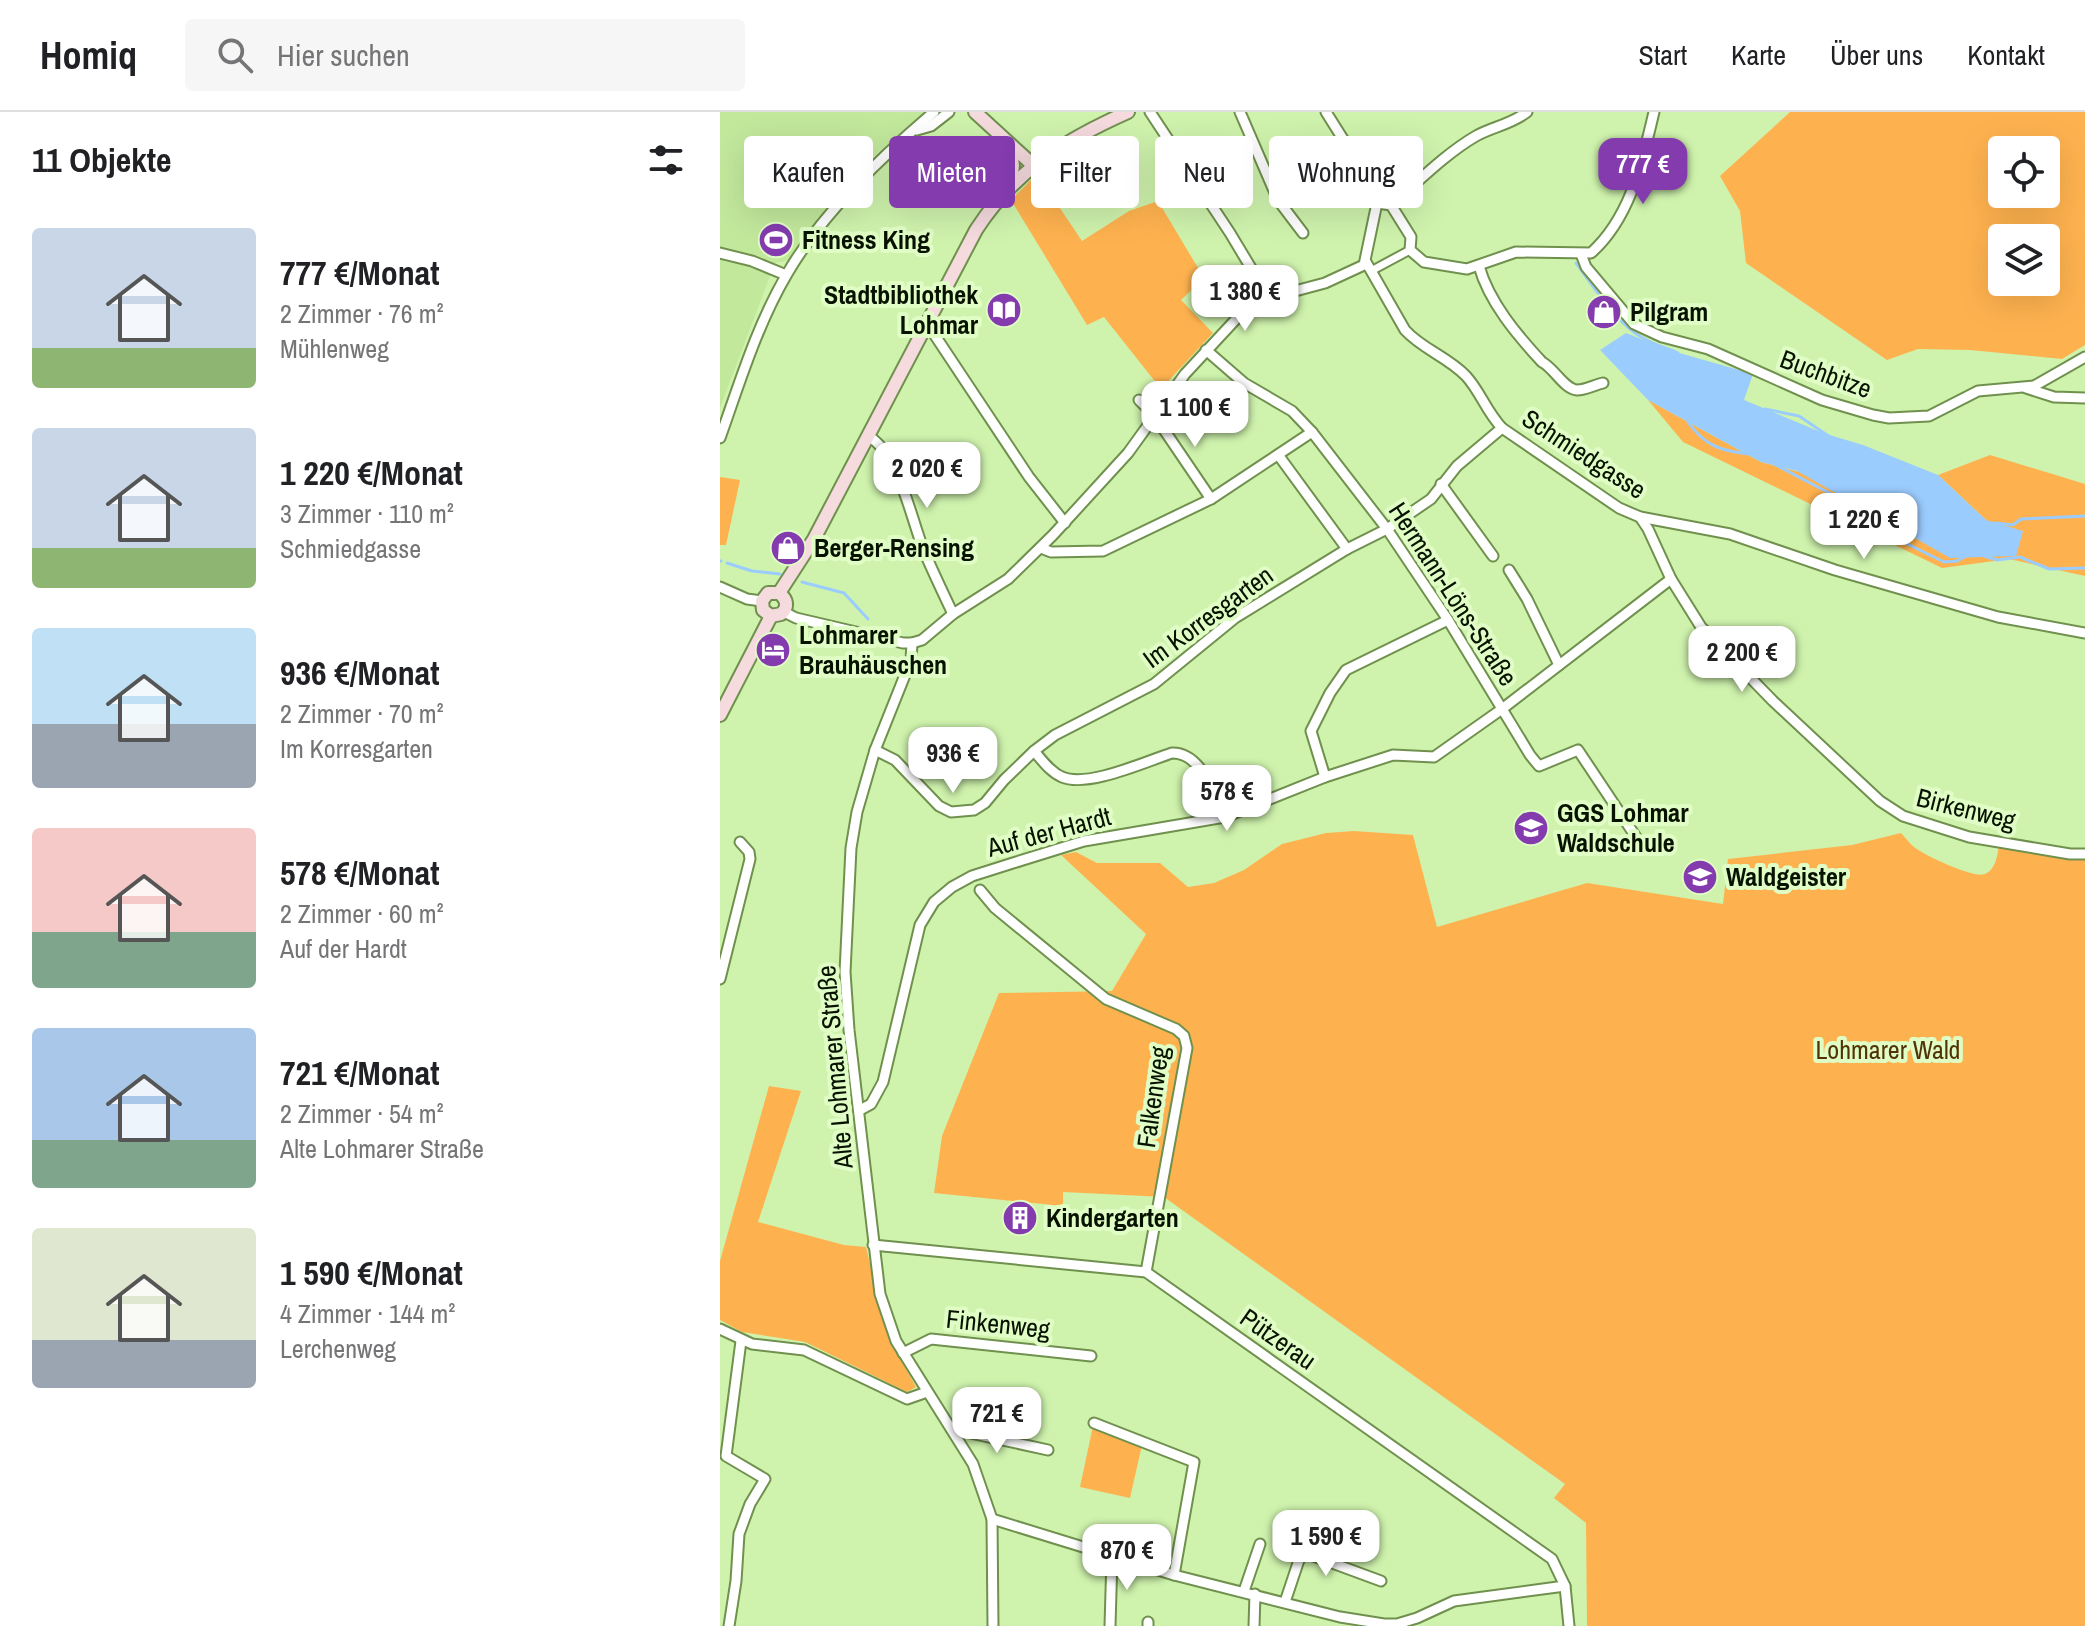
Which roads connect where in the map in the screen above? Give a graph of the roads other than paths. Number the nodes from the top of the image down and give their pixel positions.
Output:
1 (934, 112) edge
2 (949, 112) edge
3 (975, 112) edge
4 (1128, 112) edge
5 (1150, 112) edge
6 (1240, 112) edge
7 (1326, 112) edge
8 (1527, 112) edge
9 (1654, 112) edge
10 (914, 131) junction
11 (1001, 136) edge
12 (1077, 136) edge
13 (1342, 136) edge
14 (1015, 149) edge
15 (1031, 163) edge
16 (1031, 169) edge
17 (1423, 179) edge
18 (1015, 183) edge
19 (993, 208) edge
20 (1376, 208) edge
21 (1393, 208) edge
22 (1303, 233) dead end
23 (1410, 250) junction
24 (720, 253) edge
25 (1581, 254) junction
26 (1479, 266) junction
27 (1369, 267) junction
28 (786, 275) junction
29 (1269, 298) junction
30 (924, 328) junction
31 (1206, 350) junction
32 (2085, 357) edge
33 (1603, 383) dead end
34 (2026, 388) junction
35 (2085, 398) edge
36 (1139, 400) dead end
37 (1154, 415) junction
38 (1502, 428) junction
39 (1312, 432) junction
40 (868, 436) junction
41 (720, 438) edge
42 (1279, 456) junction
43 (1441, 484) junction
44 (1211, 499) junction
45 (1640, 517) junction
46 (1065, 523) junction
47 (1387, 529) junction
48 (1041, 548) junction
49 (1347, 549) junction
50 (1493, 556) dead end
51 (1509, 570) dead end
52 (1671, 579) junction
53 (720, 587) edge
54 (779, 593) junction
55 (762, 601) junction
56 (777, 614) junction
57 (953, 614) junction
58 (1448, 620) junction
59 (2085, 633) edge
60 (912, 643) junction
61 (1559, 665) junction
62 (1502, 709) junction
63 (720, 715) edge
64 (875, 750) junction
65 (1034, 751) junction
66 (1325, 777) junction
67 (1225, 817) junction
68 (740, 842) dead end
69 (1642, 846) dead end
70 (2085, 854) edge
71 (980, 890) dead end
72 (720, 979) edge
73 (860, 1110) junction
74 (873, 1245) junction
75 (1146, 1272) junction
76 (720, 1329) edge
77 (741, 1341) junction
78 (903, 1353) junction
79 (1091, 1356) dead end
80 (927, 1392) junction
81 (1094, 1423) dead end
82 (952, 1429) junction
83 (1048, 1450) dead end
84 (992, 1519) junction
85 (1260, 1544) dead end
86 (1112, 1557) junction
87 (1174, 1575) junction
88 (1381, 1581) dead end
89 (1565, 1586) junction
90 (1244, 1591) junction
91 (1255, 1594) junction
92 (1285, 1602) junction
93 (1341, 1621) edge
94 (729, 1626) edge
95 (993, 1626) edge
96 (1110, 1626) edge
97 (1254, 1626) edge
98 (1569, 1626) edge

1 - 10 street
2 - 10 street
3 - 11 main road
4 - 12 main road
5 - 29 street
6 - 22 street
7 - 13 street
8 - 17 street
9 - 25 street
10 - 28 street
14 - 15 main road
16 - 18 main road
19 - 30 main road
20 - 27 street
21 - 23 street
23 - 26 street
23 - 27 street
24 - 28 street
25 - 26 street
25 - 34 street, Buchbitze
26 - 33 street
27 - 29 street
27 - 38 street, Schmiedgasse
28 - 41 street
29 - 31 street
30 - 40 main road
30 - 46 street
31 - 37 street
31 - 39 street, Hermann-Löns-Straße
32 - 34 street, Buchbitze
34 - 35 street
36 - 37 street
37 - 44 street
37 - 46 street
38 - 43 street, Im Korresgarten
38 - 45 street, Schmiedgasse
39 - 42 street
39 - 47 street, Hermann-Löns-Straße
40 - 54 main road
40 - 57 street
42 - 44 street
42 - 49 street
43 - 47 street, Im Korresgarten
43 - 50 street
44 - 48 street
45 - 52 street, Birkenweg
45 - 59 street, Schmiedgasse
46 - 48 street
47 - 49 street, Im Korresgarten
47 - 58 street, Hermann-Löns-Straße
48 - 57 street
49 - 65 street, Im Korresgarten
51 - 61 street
52 - 61 street, Auf der Hardt
52 - 70 street, Birkenweg
53 - 55 street
54 - 55 main road
54 - 56 main road
55 - 56 main road
56 - 60 street
56 - 63 main road
57 - 60 street
58 - 62 street, Hermann-Löns-Straße
58 - 66 street
60 - 64 street, Alte Lohmarer Straße
61 - 62 street, Auf der Hardt
62 - 66 street, Auf der Hardt
62 - 69 street, Hermann-Löns-Straße
64 - 65 street, Im Korresgarten
64 - 73 street, Alte Lohmarer Straße
65 - 67 street
66 - 67 street, Auf der Hardt
67 - 73 street, Auf der Hardt
68 - 72 street
71 - 75 street, Falkenweg
73 - 74 street, Alte Lohmarer Straße
74 - 75 street, Pützerau
74 - 78 street, Alte Lohmarer Straße
75 - 89 street, Pützerau
76 - 77 street
77 - 80 street
77 - 94 street
78 - 79 street, Finkenweg
78 - 80 street, Alte Lohmarer Straße
80 - 82 street, Alte Lohmarer Straße
81 - 87 street
82 - 83 street
82 - 84 street, Alte Lohmarer Straße
84 - 86 street
84 - 95 street, Alte Lohmarer Straße
85 - 90 street
86 - 87 street
86 - 96 street
87 - 90 street
88 - 92 street
89 - 93 street
89 - 98 street, Pützerau
90 - 91 street
91 - 92 street
91 - 97 street
92 - 93 street

